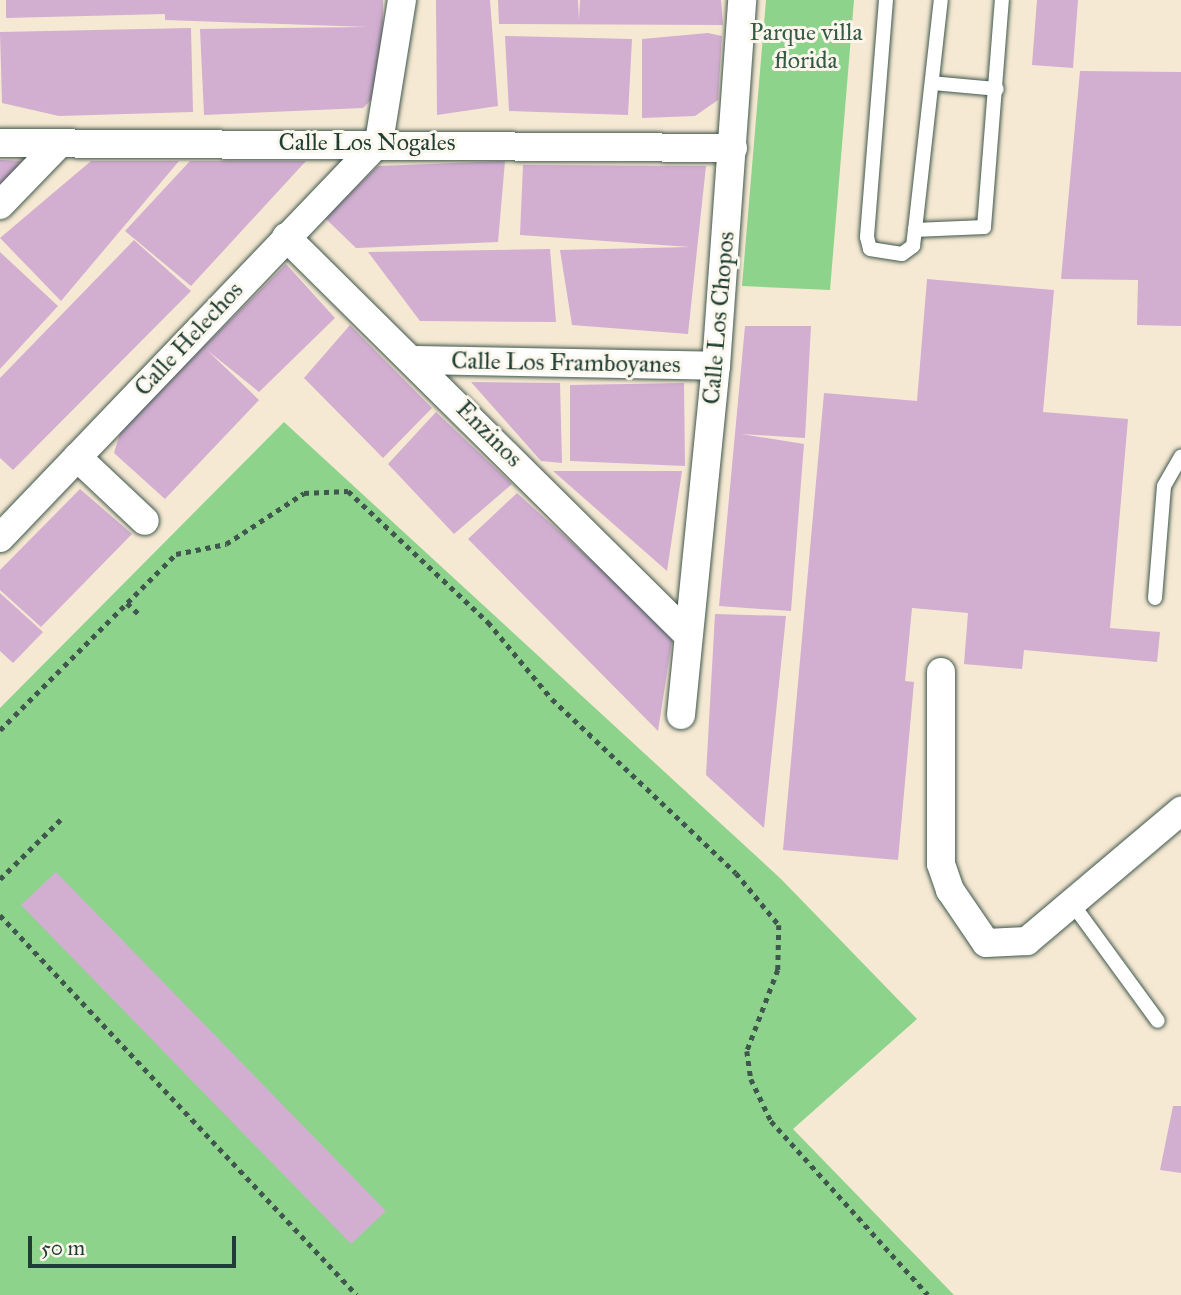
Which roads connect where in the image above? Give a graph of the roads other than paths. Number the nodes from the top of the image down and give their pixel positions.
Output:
1 (402, 0) edge
2 (742, 0) edge
3 (886, 0) edge
4 (941, 0) edge
5 (1002, 0) edge
6 (932, 83) junction
7 (997, 89) junction
8 (379, 142) junction
9 (0, 143) edge
10 (58, 145) junction
11 (733, 148) junction
12 (0, 205) edge
13 (915, 230) junction
14 (286, 237) junction
15 (416, 360) junction
16 (716, 366) junction
17 (77, 457) junction
18 (1181, 457) edge
19 (145, 521) dead end
20 (0, 538) edge
21 (1155, 598) dead end
22 (688, 635) junction
23 (941, 672) dead end
24 (681, 715) dead end
25 (1181, 811) edge
26 (1074, 906) junction
27 (1158, 1021) dead end

1 - 8 street
2 - 11 street, Calle Los Chopos
3 - 13 lane
4 - 6 lane
5 - 7 lane
6 - 7 lane
6 - 13 lane
7 - 13 lane
8 - 10 street, Calle Los Nogales
8 - 11 street, Calle Los Nogales
8 - 14 street, Calle Helechos
9 - 10 street, Calle Los Nogales
10 - 12 street
11 - 16 street, Calle Los Chopos
14 - 15 street, Enzinos
14 - 17 street, Calle Helechos
15 - 16 street, Calle Los Framboyanes
15 - 22 street, Enzinos
16 - 22 street, Calle Los Chopos
17 - 19 street
17 - 20 street, Calle Helechos
18 - 21 lane
22 - 24 street, Calle Los Chopos
23 - 26 street
25 - 26 street
26 - 27 lane

